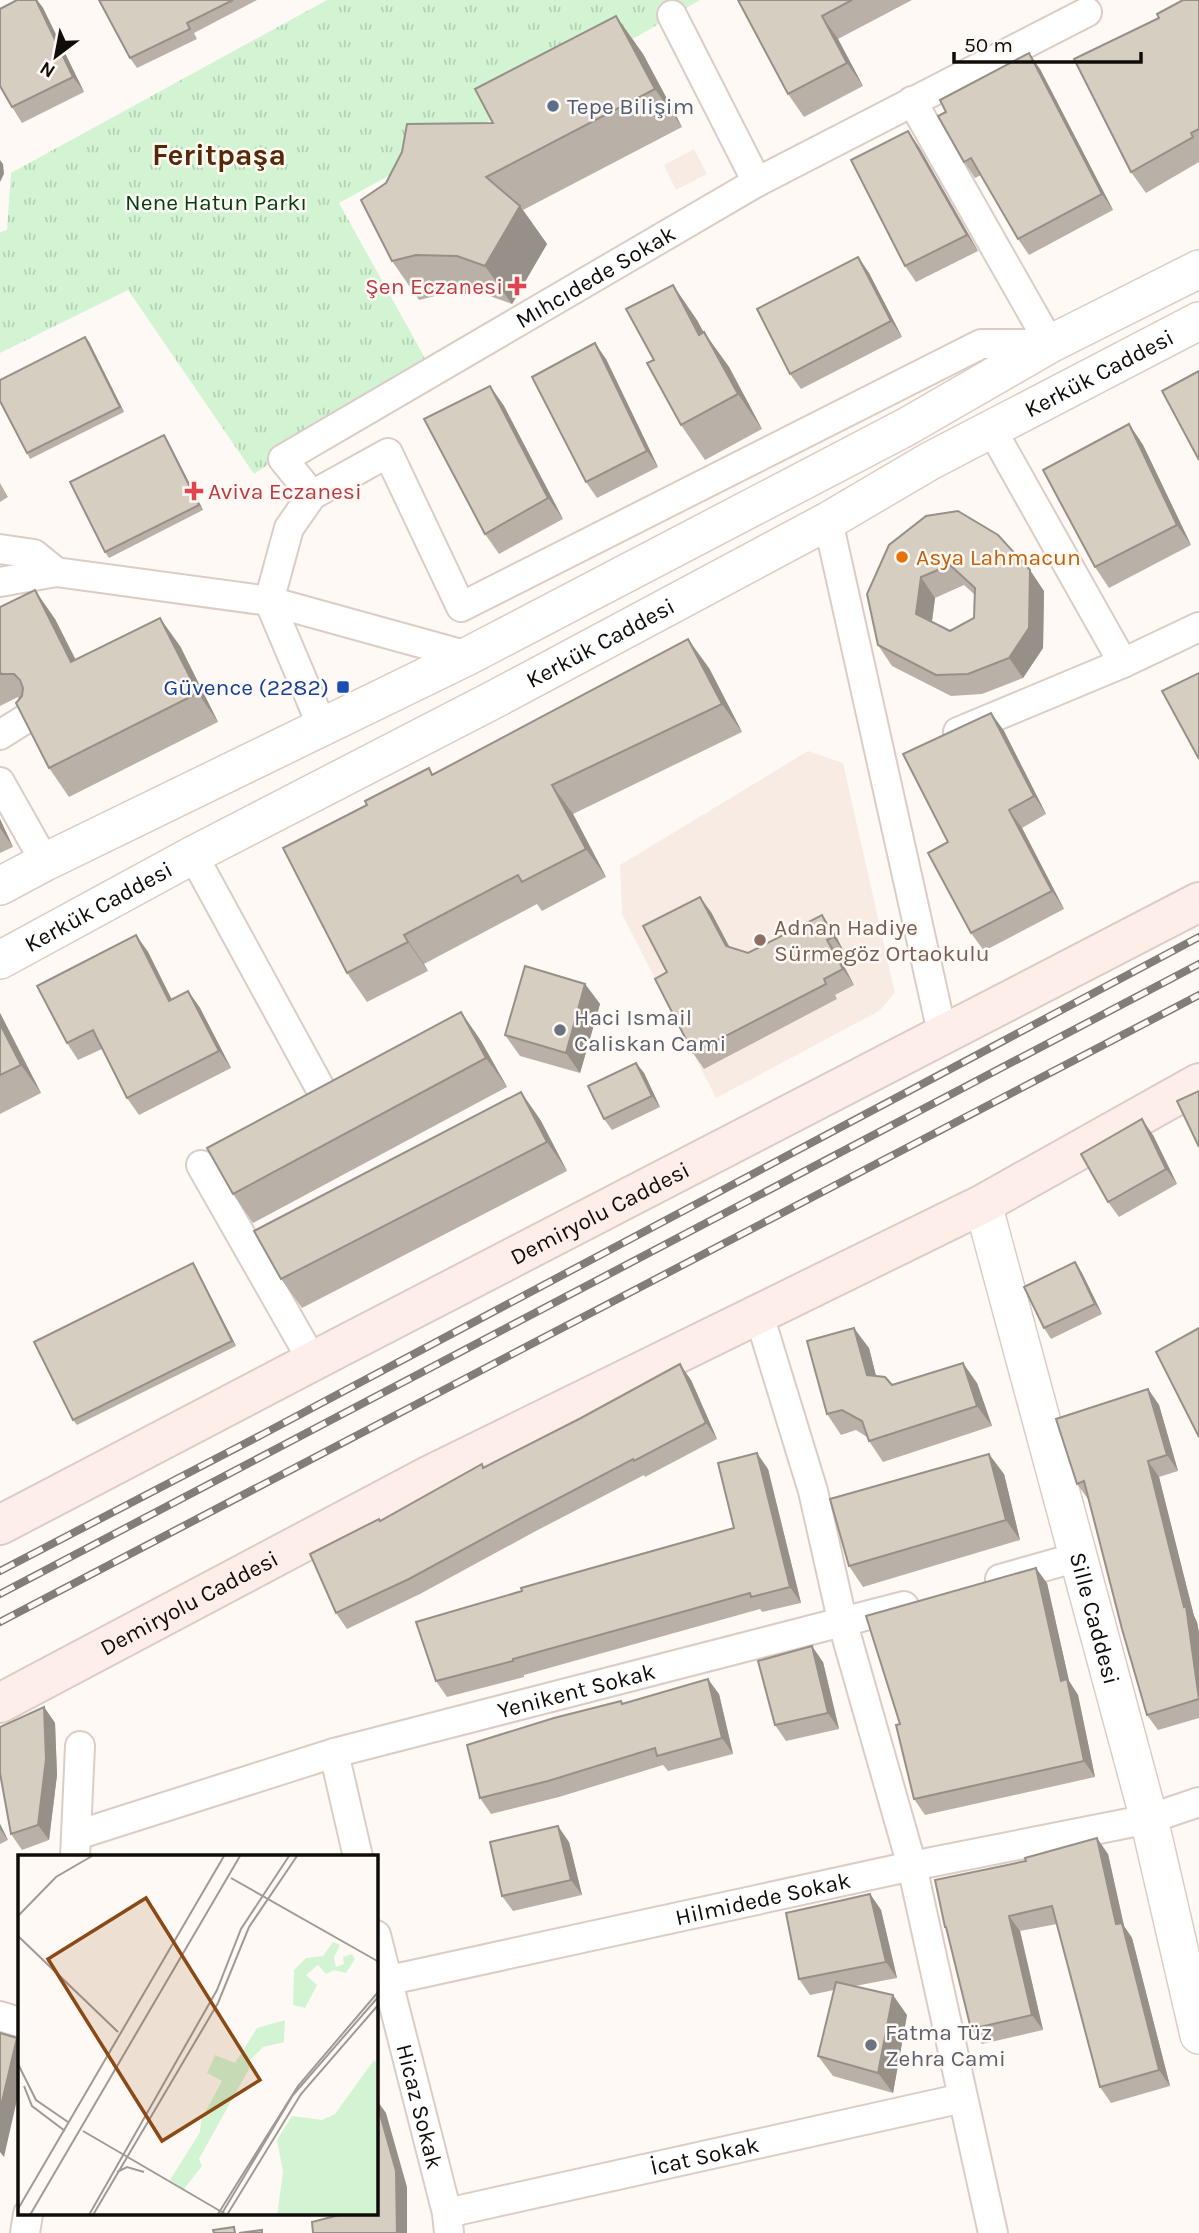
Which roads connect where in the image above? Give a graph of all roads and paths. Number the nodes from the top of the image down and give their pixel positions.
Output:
1 (1087, 12) dead end
2 (671, 15) dead end
3 (912, 101) junction
4 (757, 182) junction
5 (1199, 269) edge
6 (1199, 321) edge
7 (1050, 344) junction
8 (992, 430) junction
9 (312, 495) junction
10 (828, 521) junction
11 (0, 549) edge
12 (56, 572) junction
13 (0, 582) edge
14 (269, 601) junction
15 (1199, 627) edge
16 (468, 656) junction
17 (1123, 663) junction
18 (27, 718) edge
19 (322, 726) junction
20 (0, 735) edge
21 (908, 753) junction
22 (0, 782) edge
23 (193, 855) junction
24 (44, 862) junction
25 (0, 886) edge
26 (1199, 902) edge
27 (0, 960) edge
28 (943, 1037) junction
29 (1199, 1083) edge
30 (325, 1097) edge
31 (201, 1164) dead end
32 (983, 1205) junction
33 (759, 1315) junction
34 (312, 1360) junction
35 (0, 1525) edge
36 (1078, 1557) junction
37 (973, 1587) edge
38 (934, 1598) edge
39 (842, 1624) junction
40 (0, 1703) edge
41 (80, 1746) dead end
42 (334, 1753) junction
43 (1199, 1802) edge
44 (1149, 1819) junction
45 (76, 1846) edge
46 (358, 1855) edge
47 (912, 1866) junction
48 (378, 1951) edge
49 (382, 1982) edge
50 (0, 2016) edge
51 (18, 2022) edge
52 (1199, 2035) edge
53 (963, 2098) junction
54 (448, 2223) edge
55 (993, 2233) edge

1 - 3 street, Mıhcıdede Sokak
2 - 4 street
3 - 4 street, Mıhcıdede Sokak
3 - 7 street
4 - 9 street, Mıhcıdede Sokak
5 - 7 street, Kerkük Caddesi
6 - 8 street, Kerkük Caddesi
7 - 9 street
7 - 16 street, Kerkük Caddesi
8 - 10 street, Kerkük Caddesi
8 - 17 street
9 - 14 street
10 - 21 street
10 - 23 street, Kerkük Caddesi
11 - 12 street
12 - 13 street
12 - 14 street
14 - 16 street
14 - 19 street
15 - 17 street
16 - 19 street, Kerkük Caddesi
17 - 21 street
18 - 20 street
19 - 24 street, Kerkük Caddesi
21 - 28 street
22 - 24 street
23 - 27 street, Kerkük Caddesi
23 - 30 street
24 - 25 street, Kerkük Caddesi
26 - 28 main road, Demiryolu Caddesi
28 - 34 main road, Demiryolu Caddesi
29 - 32 main road, Demiryolu Caddesi
31 - 34 street
32 - 33 main road, Demiryolu Caddesi
32 - 36 street, Sille Caddesi
33 - 39 street
33 - 40 main road, Demiryolu Caddesi
34 - 35 main road, Demiryolu Caddesi
36 - 37 street
36 - 44 street, Sille Caddesi
38 - 39 street, Yenikent Sokak
39 - 42 street, Yenikent Sokak
39 - 47 street
41 - 45 street
42 - 45 street, Yenikent Sokak
42 - 46 street
43 - 44 street, Hilmidede Sokak
44 - 47 street, Hilmidede Sokak
44 - 52 street, Sille Caddesi
47 - 49 street, Hilmidede Sokak
47 - 53 street
48 - 49 street, Hicaz Sokak
49 - 54 street, Hicaz Sokak
50 - 51 street
53 - 54 street, İcat Sokak
53 - 55 street

